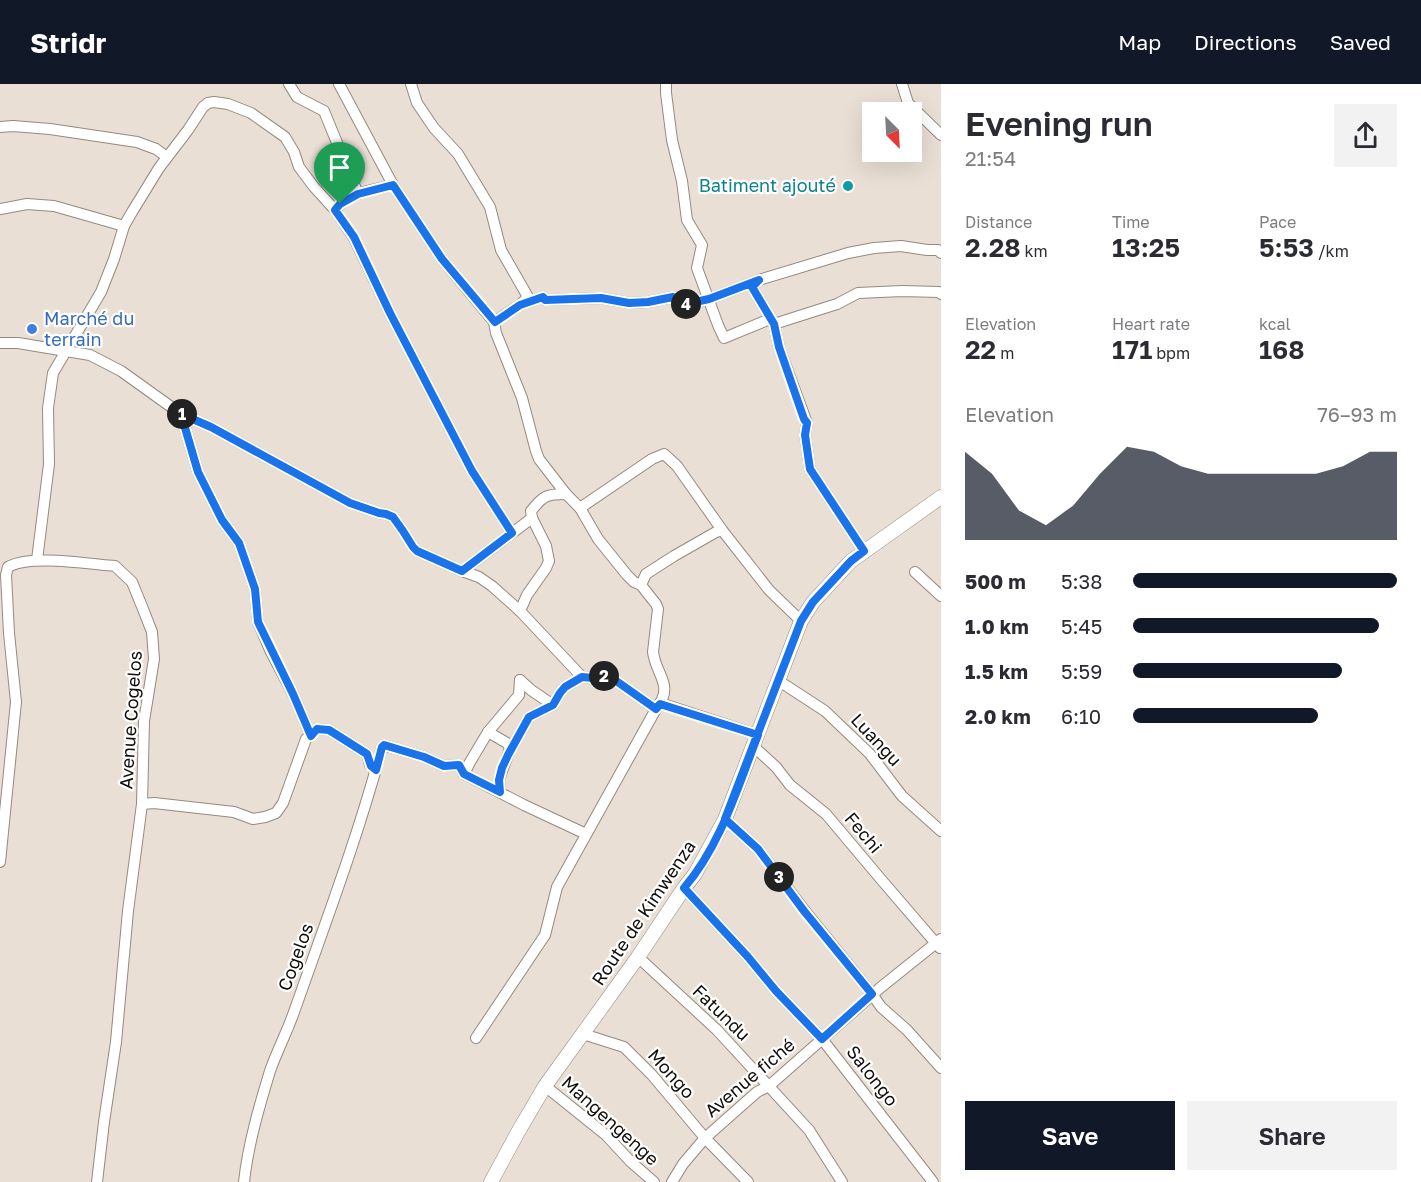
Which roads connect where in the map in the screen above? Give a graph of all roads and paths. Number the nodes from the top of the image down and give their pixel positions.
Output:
1 (289, 84) edge
2 (339, 84) edge
3 (411, 84) edge
4 (666, 84) edge
5 (902, 84) edge
6 (0, 127) edge
7 (941, 135) edge
8 (167, 157) junction
9 (393, 185) junction
10 (358, 194) junction
11 (0, 209) edge
12 (335, 210) junction
13 (124, 226) junction
14 (941, 253) edge
15 (759, 280) junction
16 (940, 292) edge
17 (709, 299) junction
18 (520, 305) junction
19 (772, 321) junction
20 (495, 322) junction
21 (0, 344) edge
22 (66, 351) junction
23 (181, 414) junction
24 (566, 494) junction
25 (941, 497) edge
26 (580, 508) junction
27 (532, 518) junction
28 (722, 530) junction
29 (512, 533) junction
30 (864, 551) junction
31 (38, 560) junction
32 (462, 571) junction
33 (915, 572) dead end
34 (641, 585) junction
35 (941, 596) edge
36 (520, 611) junction
37 (801, 621) junction
38 (582, 677) junction
39 (779, 681) junction
40 (553, 705) junction
41 (658, 706) junction
42 (488, 732) junction
43 (311, 736) junction
44 (756, 740) junction
45 (508, 755) junction
46 (376, 770) junction
47 (464, 774) junction
48 (500, 792) junction
49 (142, 804) junction
50 (725, 819) junction
51 (941, 831) edge
52 (586, 834) junction
53 (0, 862) edge
54 (684, 888) junction
55 (940, 943) edge
56 (638, 957) junction
57 (872, 994) junction
58 (583, 1034) junction
59 (476, 1038) dead end
60 (822, 1039) junction
61 (941, 1068) edge
62 (545, 1086) junction
63 (769, 1086) junction
64 (705, 1138) junction
65 (97, 1182) edge
66 (244, 1182) edge
67 (492, 1182) edge
68 (654, 1182) edge
69 (672, 1182) edge
70 (748, 1182) edge
71 (842, 1182) edge
72 (933, 1182) edge

1 - 10 street
2 - 9 street
3 - 18 street
4 - 17 street
5 - 7 street
6 - 8 street
8 - 12 street
8 - 13 street
9 - 10 street
9 - 20 street
10 - 12 street
11 - 13 street
12 - 29 street
13 - 22 street
14 - 15 street
15 - 17 street
15 - 19 street
16 - 19 street
17 - 18 street
17 - 19 street
18 - 20 street
19 - 30 street
20 - 24 street
21 - 22 street
22 - 23 street
22 - 31 street
23 - 32 street
23 - 43 street
24 - 26 street
24 - 27 street
25 - 30 street, Route de Kimwenza
26 - 28 street
26 - 34 street
27 - 29 street
27 - 36 street
28 - 34 street
28 - 37 street
29 - 32 street
30 - 37 street, Route de Kimwenza
31 - 49 street, Avenue Cogelos
31 - 53 street, Avenue Cogelos
32 - 36 street
33 - 35 street
34 - 41 street
36 - 38 street
37 - 39 street, Route de Kimwenza
38 - 40 street
38 - 41 street
39 - 44 street, Route de Kimwenza
39 - 51 street, Luangu
40 - 42 street
40 - 45 street
41 - 44 street
41 - 52 street
42 - 45 street
42 - 47 street
43 - 46 street
43 - 49 street
44 - 50 street, Route de Kimwenza
44 - 55 street, Fechi
45 - 48 street
46 - 47 street, Cogelos
46 - 66 street, Cogelos
47 - 48 street
48 - 52 street
49 - 65 street, Avenue Cogelos
50 - 54 street, Route de Kimwenza
50 - 57 street
52 - 59 street
54 - 56 street, Route de Kimwenza
54 - 60 street, Salongo
55 - 57 street, Avenue fiché
56 - 58 street, Route de Kimwenza
56 - 63 street, Fatundu
57 - 60 street, Avenue fiché
57 - 61 street
58 - 62 street, Route de Kimwenza
58 - 64 street, Mongo
60 - 63 street, Avenue fiché
60 - 72 street, Salongo
62 - 67 street, Route de Kimwenza
62 - 68 street, Mangengenge
63 - 64 street, Avenue fiché
63 - 71 street, Fatundu
64 - 69 street, Avenue fiché
64 - 70 street, Mongo

